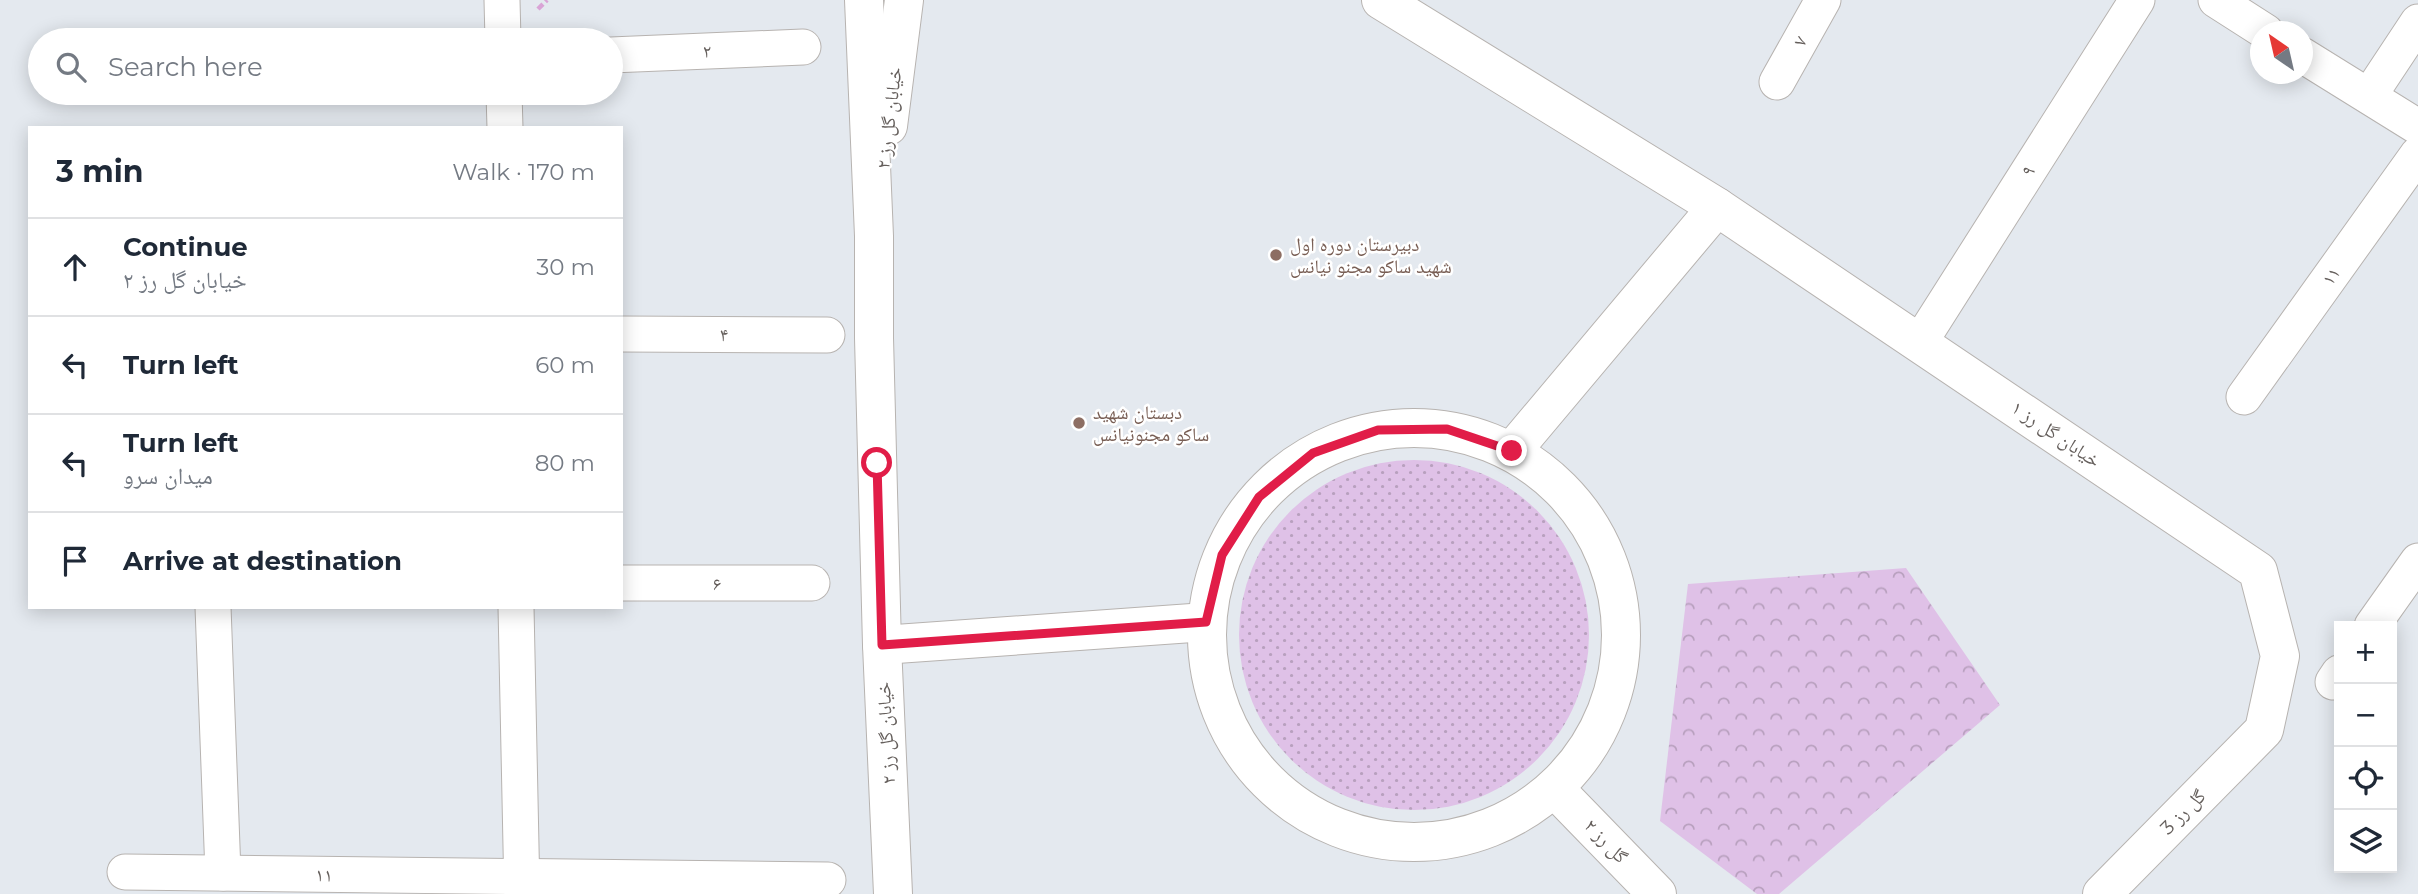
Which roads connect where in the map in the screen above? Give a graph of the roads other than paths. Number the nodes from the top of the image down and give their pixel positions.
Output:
1 (502, 0) edge
2 (864, 0) edge
3 (904, 0) edge
4 (1381, 0) edge
5 (1823, 0) edge
6 (2137, 0) edge
7 (2216, 0) edge
8 (2250, 22) edge
9 (2418, 22) edge
10 (503, 28) edge
11 (803, 47) dead end
12 (623, 54) edge
13 (2313, 62) edge
14 (1777, 82) dead end
15 (2369, 96) junction
16 (504, 105) edge
17 (505, 126) edge
18 (2418, 127) edge
19 (2418, 154) edge
20 (1717, 207) junction
21 (874, 236) junction
22 (623, 334) edge
23 (827, 335) dead end
24 (1920, 342) junction
25 (2244, 397) dead end
26 (1512, 451) junction
27 (2418, 561) edge
28 (623, 583) edge
29 (812, 583) dead end
30 (213, 609) edge
31 (516, 609) edge
32 (2376, 621) edge
33 (1206, 622) junction
34 (882, 645) junction
35 (2264, 730) joint
36 (1555, 789) junction
37 (125, 872) dead end
38 (223, 873) junction
39 (828, 880) dead end
40 (522, 885) edge
41 (893, 894) edge
42 (1657, 894) edge
43 (2102, 894) edge

1 - 10 street
2 - 21 street, خیابان گل رز ۲
3 - 21 street, خیابان گل رز ۲
4 - 20 street, خیابان گل رز ۱
5 - 14 street, ۷
6 - 24 street, ۹
7 - 8 street
9 - 15 street
11 - 12 street, ۲
13 - 15 street
15 - 18 street
16 - 17 street
19 - 25 street, ۱۱
20 - 24 street, خیابان گل رز ۱
20 - 26 street
21 - 34 street, خیابان گل رز ۲
22 - 23 street, ۴
24 - 35 street, خیابان گل رز ۱
26 - 33 street
26 - 36 street
27 - 32 street
28 - 29 street, ۶
30 - 38 street
31 - 40 street
33 - 34 street
33 - 36 street
34 - 41 street, خیابان گل رز ۲
35 - 43 street, گل رز 3
36 - 42 street, ۲ گل رز
37 - 38 street, ۱۱
38 - 40 street, ۱۱
39 - 40 street, ۱۱

